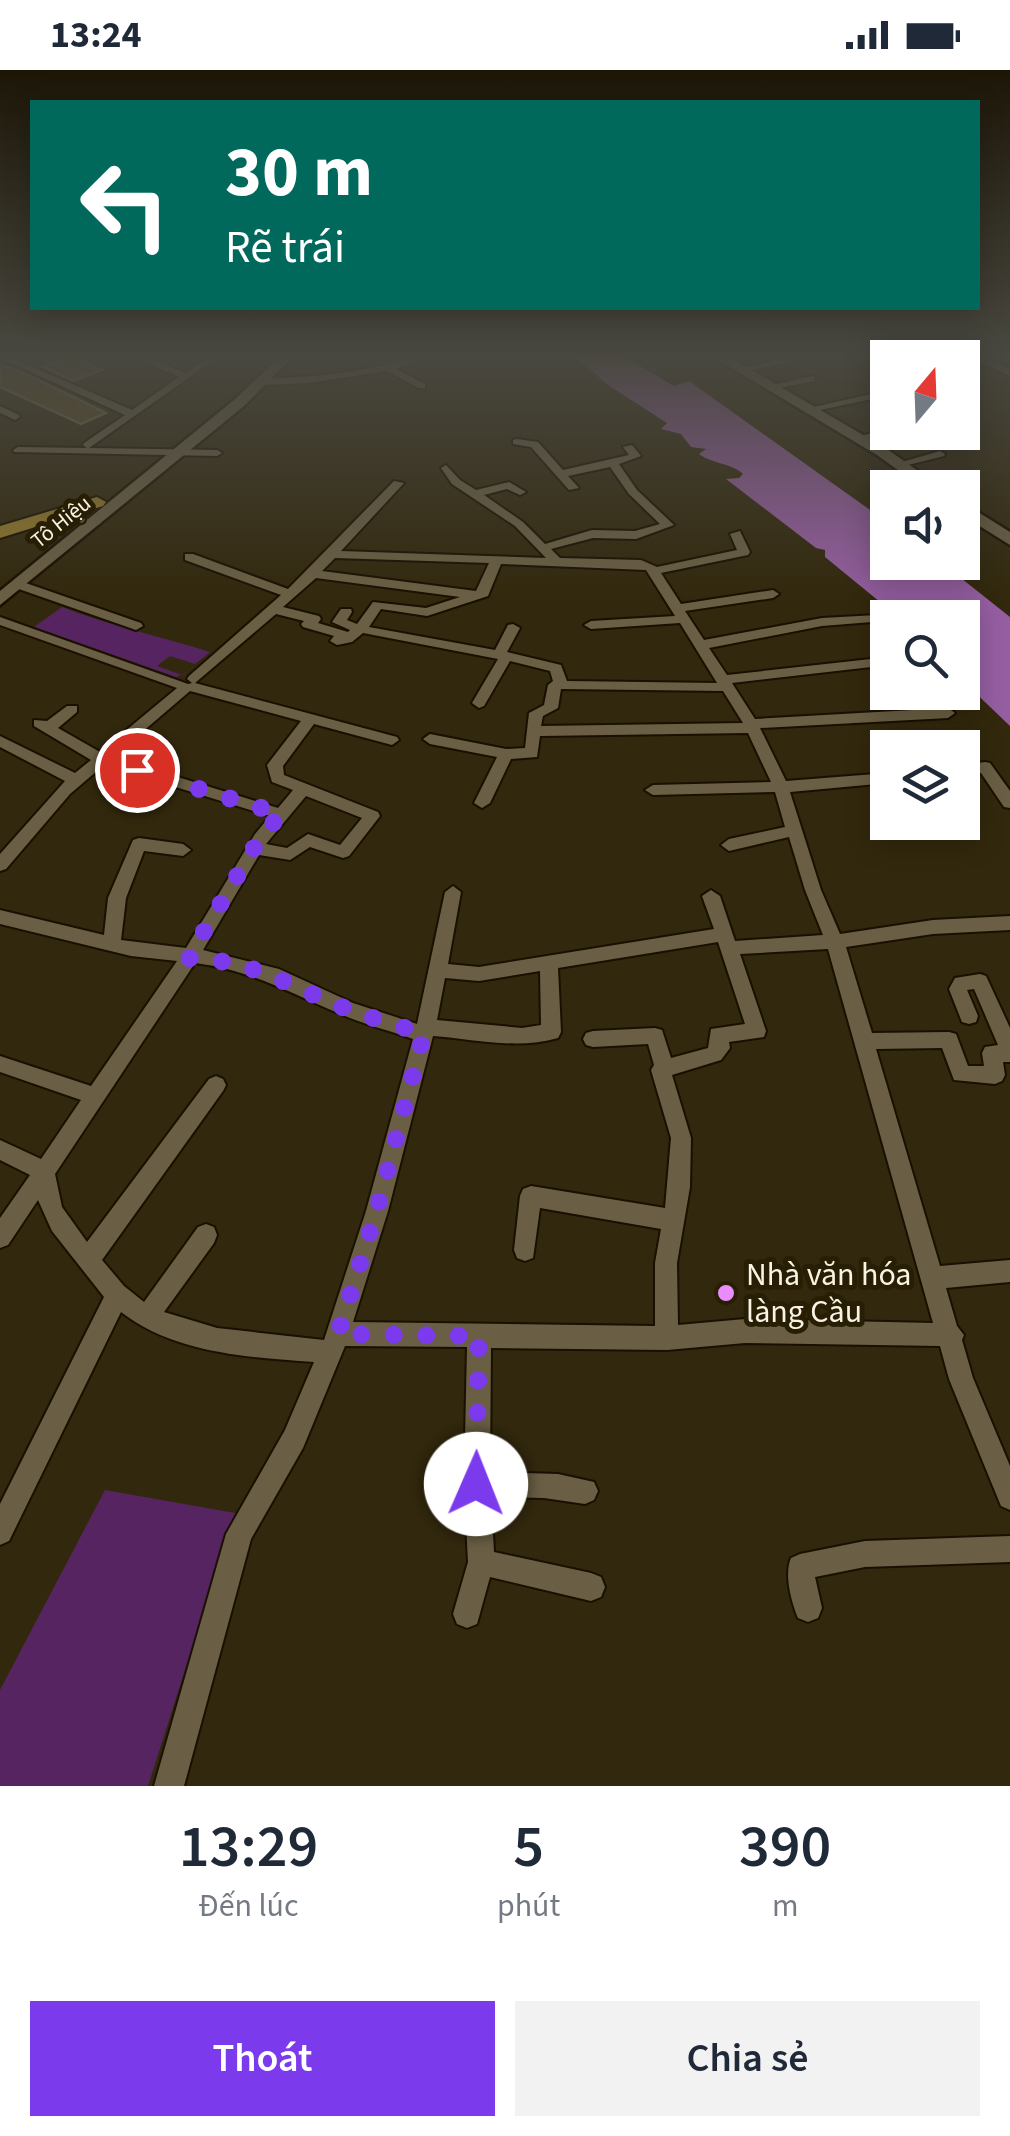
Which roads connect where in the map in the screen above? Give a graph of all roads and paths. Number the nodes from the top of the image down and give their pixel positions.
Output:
1 (98, 438) edge
2 (108, 438) edge
3 (196, 438) edge
4 (858, 438) edge
5 (517, 442) dead end
6 (88, 446) dead end
7 (628, 447) dead end
8 (18, 450) dead end
9 (106, 450) junction
10 (181, 451) junction
11 (218, 454) dead end
12 (940, 454) dead end
13 (613, 463) junction
14 (900, 464) junction
15 (446, 468) dead end
16 (908, 470) edge
17 (561, 474) junction
18 (398, 482) dead end
19 (574, 488) dead end
20 (520, 492) dead end
21 (476, 494) junction
22 (98, 502) dead end
23 (52, 516) junction
24 (980, 519) edge
25 (94, 524) junction
26 (0, 532) edge
27 (736, 534) dead end
28 (1010, 540) edge
29 (550, 555) junction
30 (189, 557) dead end
31 (326, 558) junction
32 (496, 562) junction
33 (654, 571) junction
34 (313, 574) junction
35 (20, 584) junction
36 (290, 594) junction
37 (773, 594) dead end
38 (476, 596) junction
39 (0, 600) edge
40 (273, 608) junction
41 (346, 612) dead end
42 (682, 614) junction
43 (870, 618) edge
44 (0, 621) edge
45 (591, 624) dead end
46 (136, 626) dead end
47 (512, 628) dead end
48 (360, 629) junction
49 (701, 646) junction
50 (503, 656) junction
51 (870, 663) edge
52 (561, 683) junction
53 (726, 684) junction
54 (189, 685) junction
55 (479, 704) dead end
56 (72, 709) dead end
57 (948, 713) dead end
58 (310, 718) junction
59 (752, 726) junction
60 (533, 732) junction
61 (430, 739) dead end
62 (392, 740) dead end
63 (0, 741) edge
64 (506, 754) junction
65 (101, 759) junction
66 (980, 768) edge
67 (870, 779) edge
68 (76, 782) junction
69 (781, 786) junction
70 (304, 788) junction
71 (653, 790) dead end
72 (482, 803) dead end
73 (1010, 803) edge
74 (281, 814) junction
75 (796, 830) junction
76 (0, 832) edge
77 (20, 840) junction
78 (728, 846) dead end
79 (254, 848) junction
80 (183, 850) dead end
81 (0, 865) edge
82 (453, 892) dead end
83 (712, 896) dead end
84 (0, 917) edge
85 (1010, 924) edge
86 (728, 941) junction
87 (834, 941) junction
88 (112, 945) junction
89 (188, 958) junction
90 (549, 963) junction
91 (439, 970) junction
92 (969, 1016) dead end
93 (425, 1031) junction
94 (593, 1039) dead end
95 (864, 1041) junction
96 (1010, 1052) edge
97 (0, 1064) edge
98 (664, 1066) junction
99 (216, 1085) dead end
100 (94, 1096) junction
101 (0, 1150) edge
102 (44, 1171) junction
103 (671, 1220) junction
104 (206, 1235) dead end
105 (0, 1237) edge
106 (525, 1250) dead end
107 (88, 1260) junction
108 (1010, 1270) edge
109 (935, 1278) junction
110 (117, 1295) junction
111 (148, 1316) junction
112 (952, 1335) junction
113 (479, 1336) junction
114 (667, 1338) junction
115 (334, 1343) junction
116 (476, 1484) junction
117 (585, 1491) dead end
118 (1010, 1497) edge
119 (0, 1532) edge
120 (1010, 1549) edge
121 (481, 1562) junction
122 (591, 1586) dead end
123 (808, 1608) dead end
124 (468, 1614) dead end
125 (169, 1786) edge

1 - 6 street
2 - 9 street
3 - 10 main road, Tô Hiệu
4 - 14 main road
5 - 17 street
7 - 13 street
8 - 9 street
9 - 10 street
10 - 11 street
10 - 25 main road, Tô Hiệu
12 - 14 street
13 - 17 street
13 - 29 street
14 - 16 main road
15 - 21 street
17 - 19 street
18 - 31 street
20 - 21 street
21 - 29 street
22 - 23 main road
23 - 25 street
23 - 26 main road
24 - 28 main road
25 - 35 main road, Tô Hiệu
27 - 33 street
29 - 32 street
29 - 33 street
30 - 36 street
31 - 32 street
31 - 34 street
32 - 38 street
33 - 42 street
34 - 36 street
34 - 38 street
35 - 39 main road, Tô Hiệu
35 - 46 street
36 - 40 street
37 - 42 street
38 - 48 street
40 - 48 street
40 - 54 street
41 - 48 street
42 - 45 street
42 - 49 street
43 - 49 street
44 - 54 street
47 - 50 street
48 - 50 street
49 - 53 street
50 - 52 street
50 - 55 street
51 - 53 street
52 - 53 street
52 - 60 street
53 - 59 street
54 - 58 street
54 - 65 street
56 - 65 street
57 - 59 street
58 - 62 street
58 - 70 street
59 - 60 street
59 - 69 street
60 - 64 street
61 - 64 street
63 - 68 street
64 - 72 street
65 - 68 street
65 - 74 street
66 - 73 street
67 - 69 street
68 - 77 street
69 - 71 street
69 - 75 street
70 - 74 street
70 - 79 street
74 - 79 street
75 - 78 street
75 - 87 street
76 - 77 street
77 - 81 street
79 - 89 street
80 - 88 street
82 - 91 street
83 - 86 street
84 - 88 street
85 - 87 street
86 - 87 street
86 - 90 street
86 - 98 street
87 - 95 street
88 - 89 street
89 - 93 street
89 - 100 street
90 - 91 street
90 - 93 street
91 - 93 street
92 - 96 street
93 - 115 street
94 - 98 street
95 - 96 street
95 - 109 street
97 - 100 street
98 - 103 street
99 - 107 street
100 - 102 street
101 - 102 street
102 - 105 street
102 - 107 street
103 - 106 street
103 - 114 street
104 - 111 street
107 - 110 street
108 - 109 street
109 - 112 street
110 - 111 street
110 - 119 street
111 - 115 street
112 - 114 street
112 - 118 street
113 - 114 street
113 - 115 street
113 - 116 street
115 - 125 street
116 - 117 street
116 - 121 street
120 - 123 street
121 - 122 street
121 - 124 street

